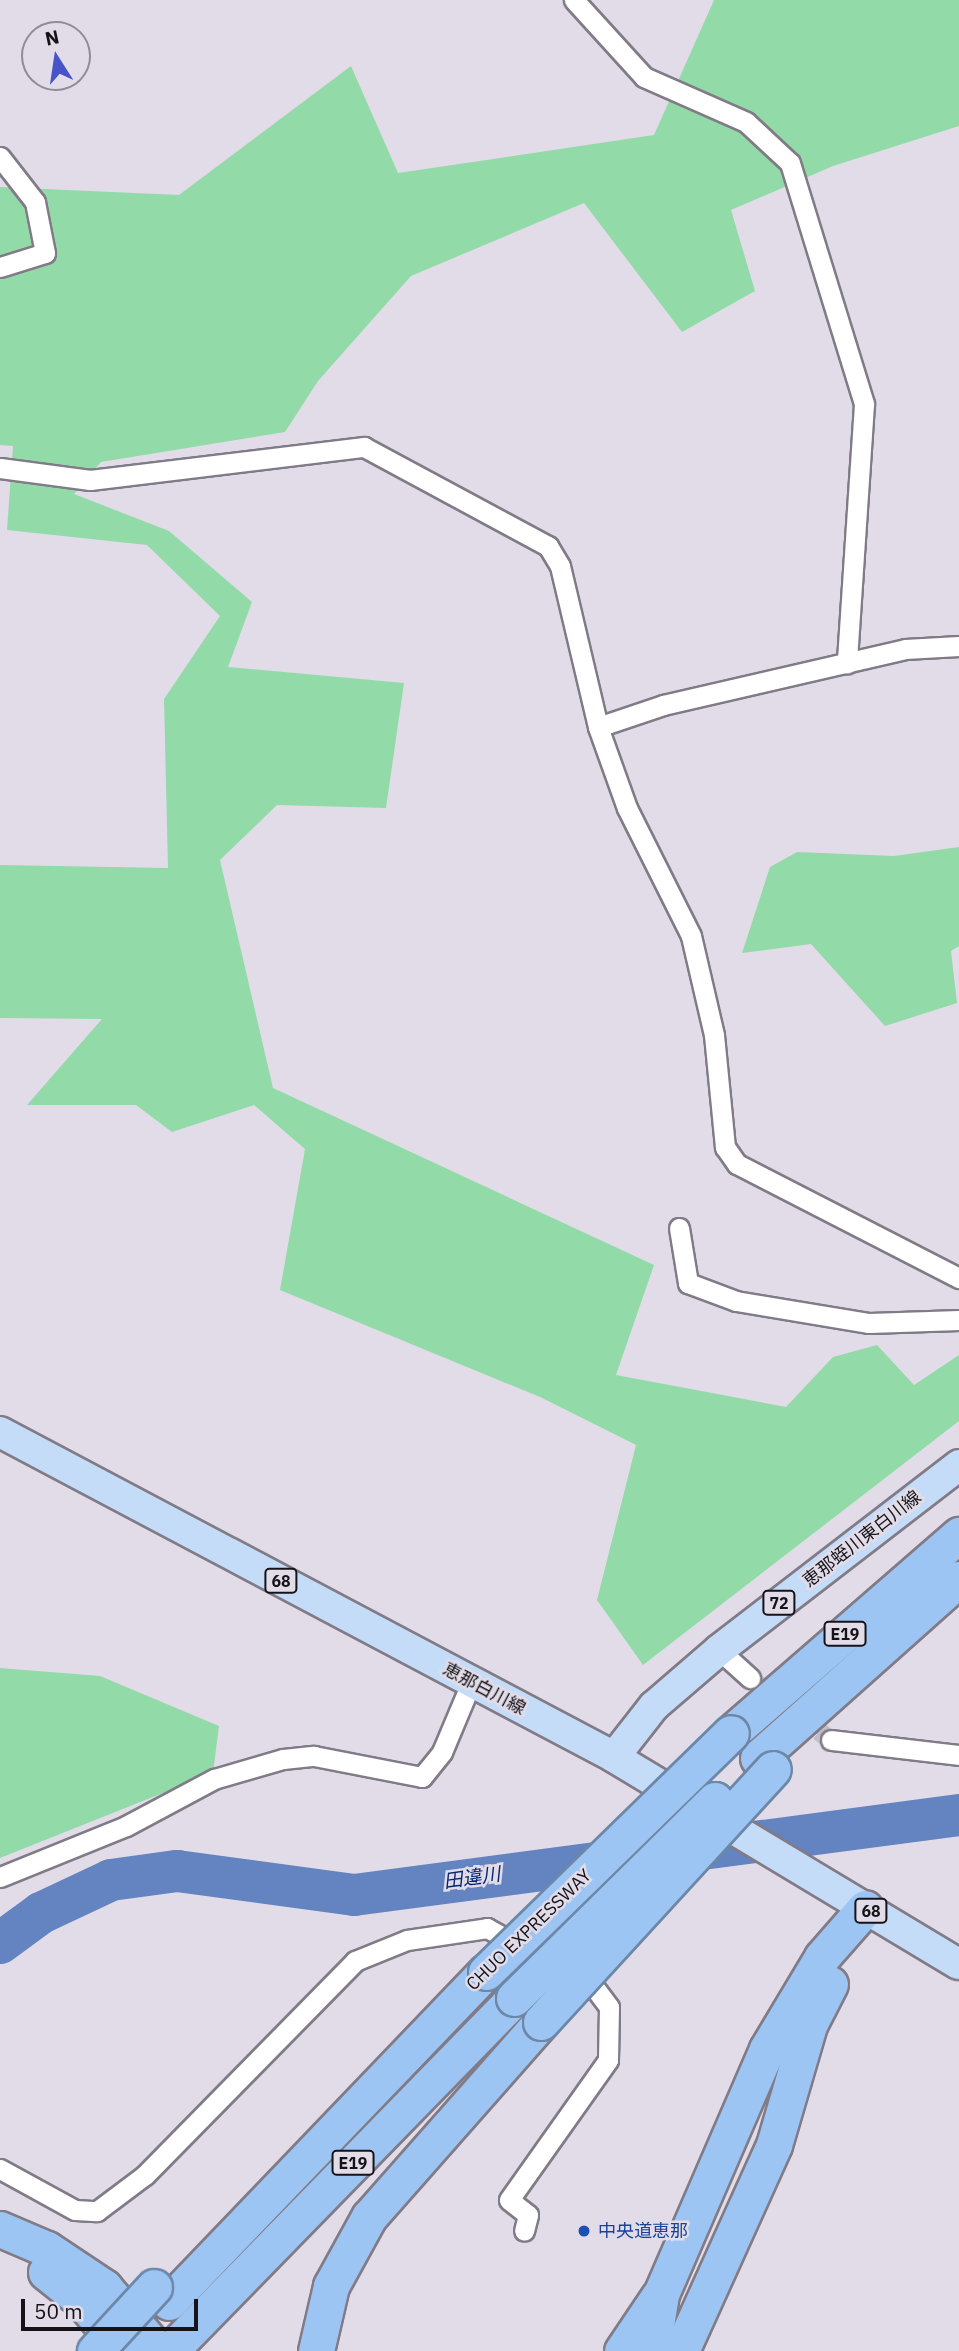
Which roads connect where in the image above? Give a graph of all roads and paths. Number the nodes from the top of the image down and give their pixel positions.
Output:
1 (574, 0) edge
2 (0, 157) edge
3 (0, 267) edge
4 (0, 468) edge
5 (959, 646) edge
6 (847, 663) junction
7 (598, 727) junction
8 (679, 1227) dead end
9 (959, 1278) edge
10 (959, 1320) edge
11 (0, 1432) edge
12 (959, 1465) edge
13 (959, 1535) edge
14 (959, 1579) edge
15 (719, 1650) junction
16 (750, 1678) tunnel mouth
17 (471, 1683) junction
18 (831, 1740) tunnel mouth
19 (959, 1755) edge
20 (614, 1757) junction
21 (765, 1764) junction
22 (0, 1877) edge
23 (865, 1908) junction
24 (959, 1964) edge
25 (0, 2169) edge
26 (0, 2229) edge
27 (524, 2231) dead end
28 (0, 2255) edge
29 (661, 2294) junction
30 (171, 2317) edge
31 (95, 2351) edge
32 (124, 2351) edge
33 (158, 2351) edge
34 (316, 2351) edge
35 (622, 2351) edge
36 (652, 2351) edge
37 (681, 2351) edge

1 - 6 street
2 - 3 street
4 - 7 street
5 - 6 street
6 - 7 street
7 - 9 street
8 - 10 street
11 - 17 main road, 恵那白川線 / 68
12 - 15 main road, 恵那蛭川東白川線 / 72
13 - 30 highway, CHUO EXPRESSWAY / E19, bridge
14 - 21 highway, E19
15 - 16 street
15 - 20 main road, 恵那蛭川東白川線 / 72
17 - 20 main road, 恵那白川線 / 68
17 - 22 street
18 - 19 street
20 - 23 main road, 恵那白川線 / 68
21 - 30 highway, CHUO EXPRESSWAY / E19, bridge
21 - 34 highway, bridge
23 - 24 main road, 恵那白川線 / 68
23 - 29 highway
23 - 37 highway
25 - 27 street
26 - 33 highway
28 - 32 highway
29 - 35 highway
29 - 36 highway
30 - 31 highway, bridge
30 - 32 highway, CHUO EXPRESSWAY / E19

